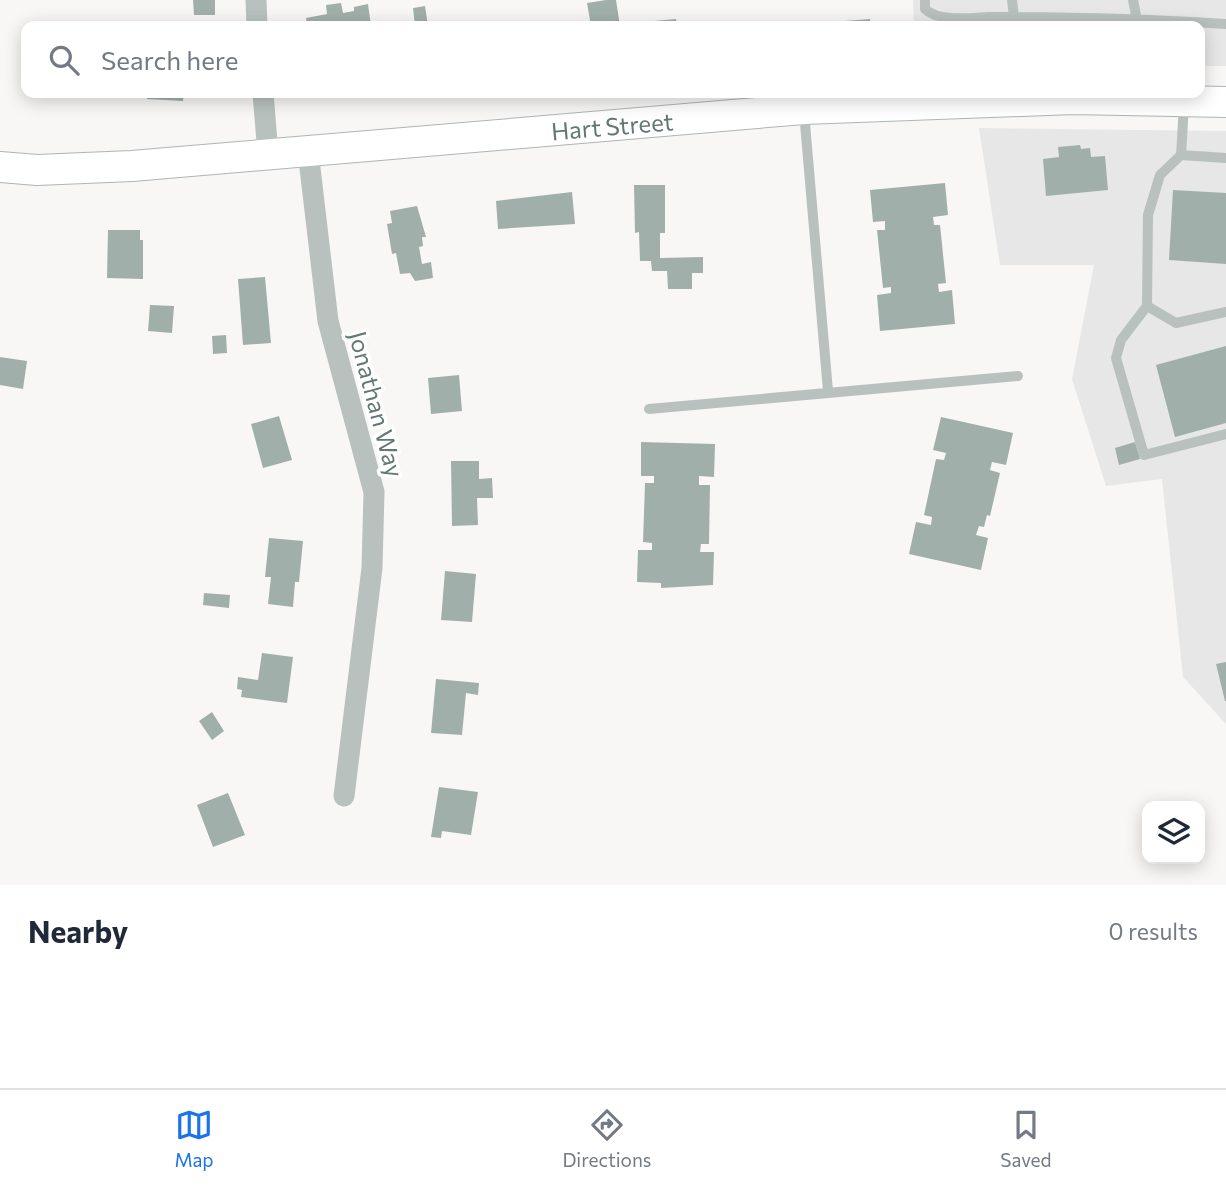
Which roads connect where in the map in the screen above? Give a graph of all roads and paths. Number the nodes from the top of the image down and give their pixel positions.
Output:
1 (256, 0) edge
2 (925, 0) edge
3 (1012, 0) edge
4 (1133, 0) edge
5 (1014, 17) junction
6 (257, 21) edge
7 (1096, 21) edge
8 (1137, 21) edge
9 (1205, 24) edge
10 (1226, 24) edge
11 (263, 98) edge
12 (1076, 98) edge
13 (1168, 98) edge
14 (1184, 100) junction
15 (1226, 102) edge
16 (804, 109) junction
17 (308, 151) junction
18 (268, 155) junction
19 (1181, 155) junction
20 (1226, 158) edge
21 (0, 167) edge
22 (1147, 306) junction
23 (1226, 312) edge
24 (1018, 376) dead end
25 (828, 391) junction
26 (649, 409) dead end
27 (1226, 434) edge
28 (344, 796) dead end

1 - 6 street
2 - 5 lane
3 - 5 lane
4 - 8 lane
5 - 7 lane
9 - 10 lane
11 - 18 street
12 - 16 street, Hart Street
13 - 14 street, Hart Street
14 - 15 street, Hart Street
14 - 19 lane
16 - 17 street, Hart Street
16 - 25 lane
17 - 18 street, Hart Street
17 - 28 street, Jonathan Way
18 - 21 street, Hart Street
19 - 20 lane
19 - 22 lane
22 - 23 lane
22 - 27 lane
24 - 25 lane
25 - 26 lane

